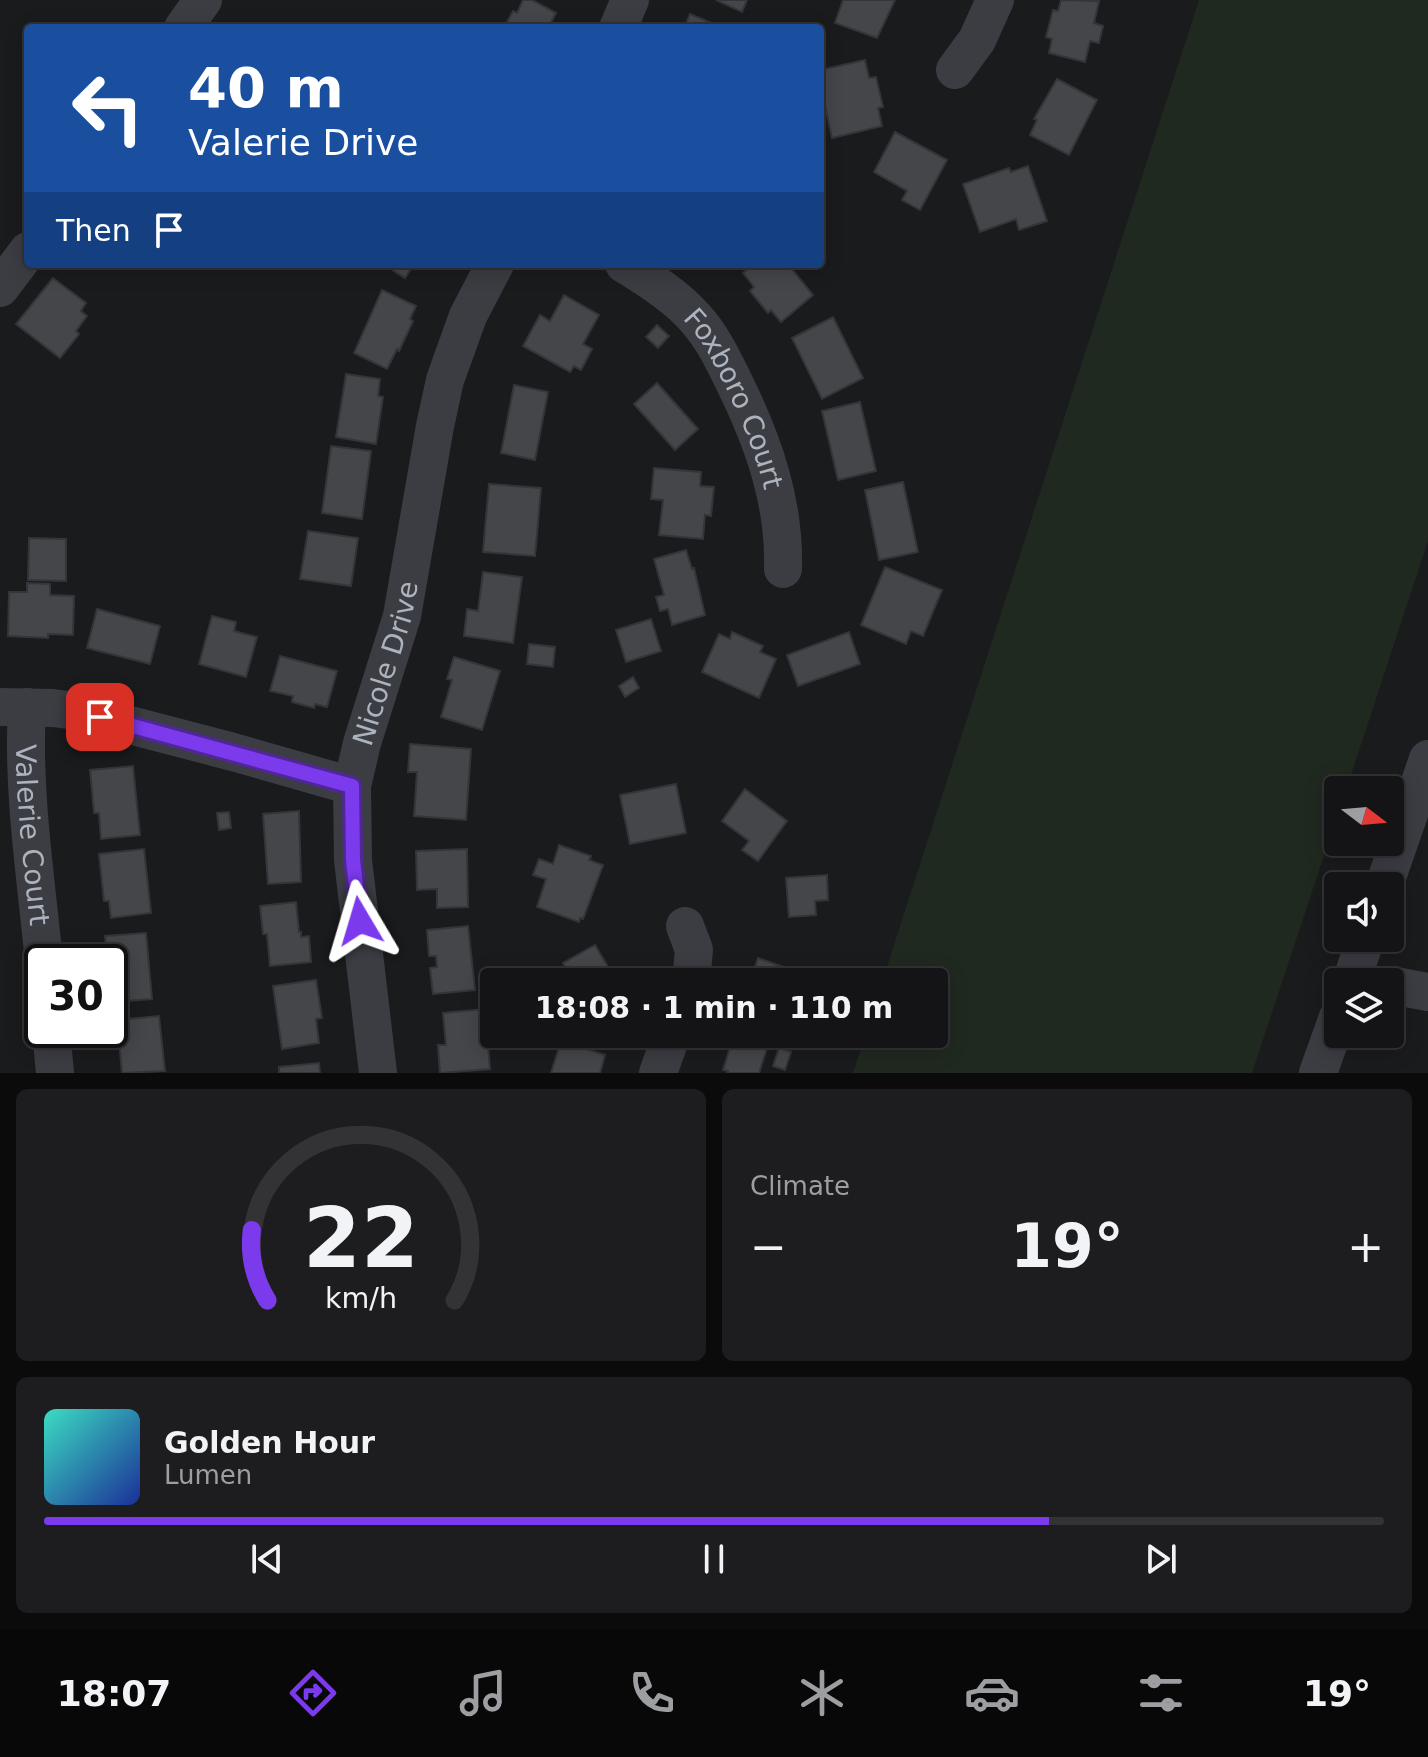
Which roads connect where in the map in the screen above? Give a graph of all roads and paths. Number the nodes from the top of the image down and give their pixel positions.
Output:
1 (203, 0) edge
2 (630, 0) edge
3 (995, 0) edge
4 (186, 24) edge
5 (620, 24) edge
6 (955, 70) dead end
7 (24, 256) edge
8 (493, 268) edge
9 (630, 268) edge
10 (0, 288) edge
11 (783, 569) dead end
12 (13, 707) edge
13 (1428, 759) edge
14 (352, 786) junction
15 (1389, 872) edge
16 (685, 926) dead end
17 (42, 944) edge
18 (692, 968) edge
19 (1404, 988) edge
20 (1428, 992) edge
21 (53, 1048) edge
22 (667, 1048) edge
23 (1327, 1048) edge
24 (55, 1073) edge
25 (378, 1073) edge
26 (658, 1073) edge
27 (1318, 1073) edge

1 - 4 street
2 - 5 street
3 - 6 street
7 - 10 street
8 - 14 street, Nicole Drive
9 - 11 street, Foxboro Court
12 - 14 street
12 - 17 street, Valerie Court
13 - 15 street
14 - 25 street, Nicole Drive
16 - 18 street
19 - 20 street
21 - 24 street
22 - 26 street
23 - 27 street

